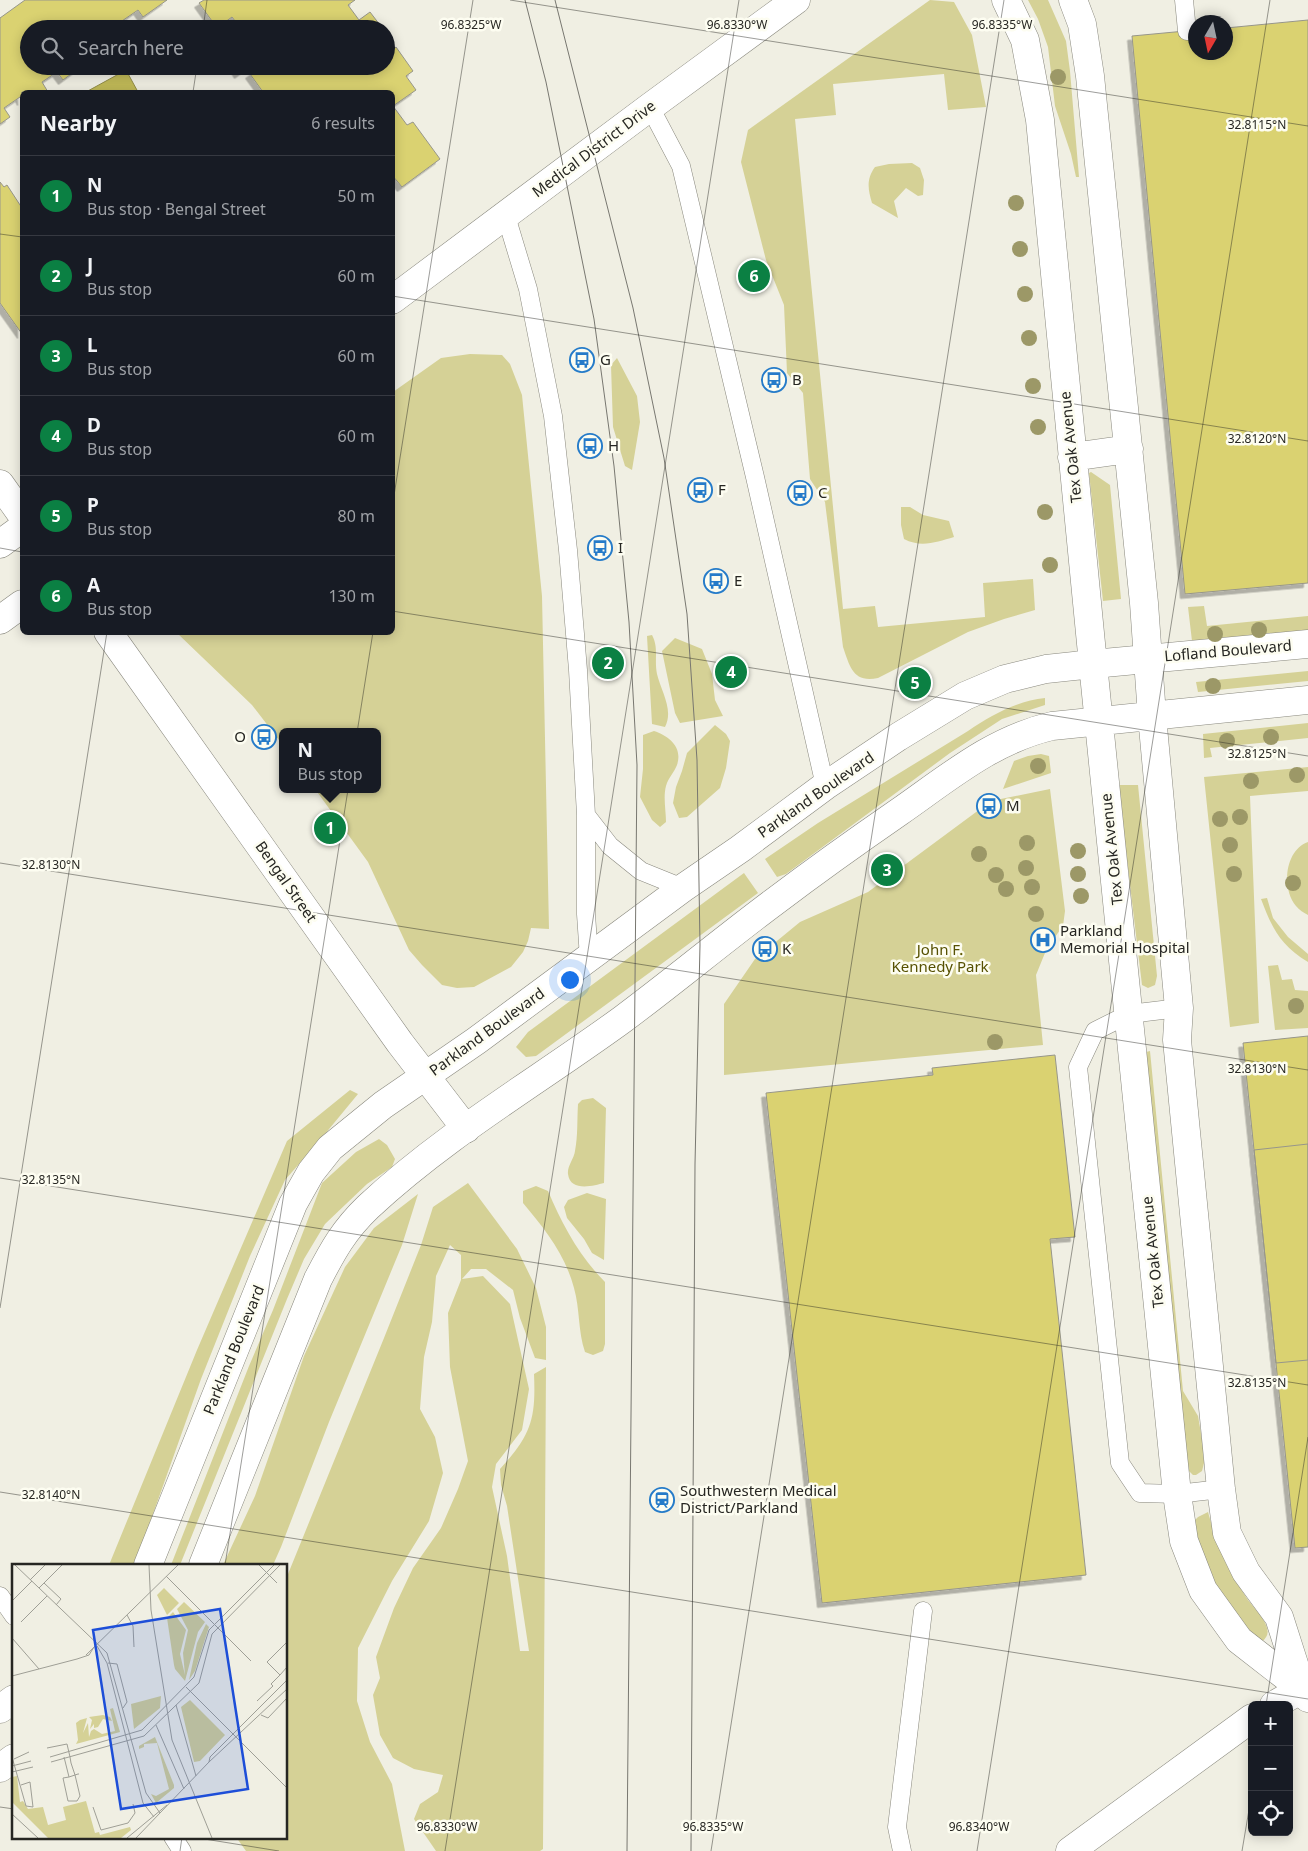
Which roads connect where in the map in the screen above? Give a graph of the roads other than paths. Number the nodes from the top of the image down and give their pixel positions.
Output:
1 (796, 0) edge
2 (1006, 0) edge
3 (1073, 0) edge
4 (1184, 0) edge
5 (1187, 31) dead end
6 (650, 107) junction
7 (506, 216) junction
8 (395, 298) edge
9 (1129, 449) junction
10 (1072, 456) junction
11 (0, 484) edge
12 (20, 512) edge
13 (20, 529) edge
14 (0, 544) edge
15 (20, 605) edge
16 (0, 620) edge
17 (110, 635) edge
18 (1308, 644) edge
19 (1148, 658) junction
20 (1092, 664) junction
21 (1308, 700) edge
22 (1152, 716) junction
23 (1099, 722) junction
24 (825, 786) junction
25 (586, 815) junction
26 (683, 888) junction
27 (589, 958) junction
28 (1179, 1008) junction
29 (1129, 1014) junction
30 (426, 1076) junction
31 (466, 1129) junction
32 (1221, 1489) junction
33 (1177, 1494) junction
34 (148, 1564) edge
35 (203, 1564) edge
36 (0, 1596) edge
37 (923, 1611) dead end
38 (12, 1613) edge
39 (1306, 1690) edge
40 (12, 1700) edge
41 (1283, 1701) edge
42 (0, 1709) edge
43 (1248, 1721) edge
44 (12, 1759) edge
45 (0, 1768) edge
46 (173, 1838) edge
47 (182, 1851) edge
48 (902, 1851) edge
49 (1070, 1851) edge

1 - 6 street, Medical District Drive
2 - 10 street, Tex Oak Avenue
3 - 9 street
4 - 5 lane
6 - 7 street, Medical District Drive
6 - 24 lane
7 - 8 street, Medical District Drive
7 - 25 lane
9 - 10 street
9 - 19 street
10 - 20 street, Tex Oak Avenue
11 - 12 street
13 - 14 street
15 - 16 street
17 - 30 street, Bengal Street
18 - 19 street, Lofland Boulevard
19 - 20 street, Parkland Boulevard
19 - 22 street
20 - 23 street, Tex Oak Avenue
20 - 24 street, Parkland Boulevard
21 - 22 street
22 - 23 street
22 - 28 street
23 - 29 street, Tex Oak Avenue
23 - 31 street
24 - 26 street, Parkland Boulevard
25 - 26 lane
25 - 27 lane
26 - 27 street, Parkland Boulevard
27 - 30 street, Parkland Boulevard
28 - 29 lane
28 - 32 street
29 - 33 street, Tex Oak Avenue
29 - 33 lane
30 - 31 street, Bengal Street
30 - 34 street, Parkland Boulevard
31 - 35 street
32 - 33 lane
32 - 39 street
33 - 39 street, Tex Oak Avenue
36 - 38 lane
37 - 48 lane
39 - 41 street
40 - 42 street
43 - 49 street
44 - 45 street
46 - 47 lane

